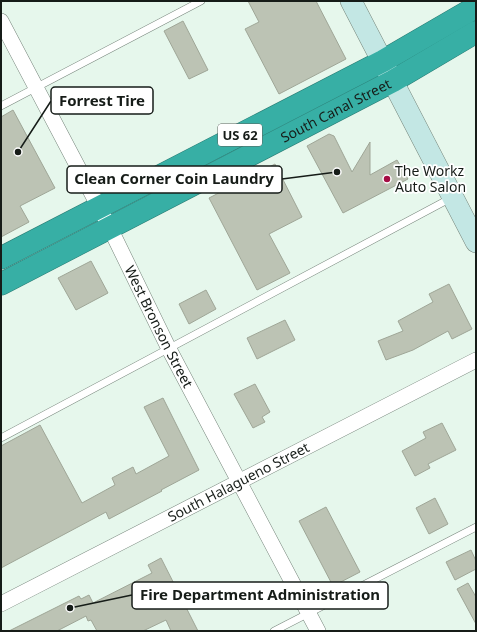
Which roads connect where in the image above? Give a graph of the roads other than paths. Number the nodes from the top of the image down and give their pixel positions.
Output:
1 (201, 1) edge
2 (351, 1) edge
3 (476, 7) edge
4 (1, 21) edge
5 (476, 32) edge
6 (383, 61) junction
7 (393, 81) junction
8 (36, 88) junction
9 (1, 106) edge
10 (453, 196) junction
11 (99, 208) junction
12 (110, 228) junction
13 (476, 242) edge
14 (1, 258) edge
15 (1, 284) edge
16 (169, 349) junction
17 (476, 360) edge
18 (1, 438) edge
19 (240, 482) junction
20 (476, 526) edge
21 (1, 604) edge
22 (309, 613) junction
23 (274, 631) edge
24 (318, 631) edge

1 - 8 lane
2 - 6 main road
3 - 6 highway, South Canal Street / US 62
4 - 8 street, West Bronson Street
5 - 7 highway, South Canal Street / US 62
6 - 7 main road
6 - 11 highway, South Canal Street / US 62
7 - 10 main road
7 - 12 highway, South Canal Street / US 62
8 - 9 lane
8 - 11 street, West Bronson Street
10 - 13 main road
10 - 16 lane
11 - 12 street, West Bronson Street
11 - 14 highway, South Canal Street / US 62
12 - 15 highway, South Canal Street / US 62
12 - 16 street, West Bronson Street
16 - 18 lane
16 - 19 street, West Bronson Street
17 - 19 street, South Halagueno Street
19 - 21 street, South Halagueno Street
19 - 22 street, West Bronson Street
20 - 22 lane
22 - 23 lane
22 - 24 street, West Bronson Street

